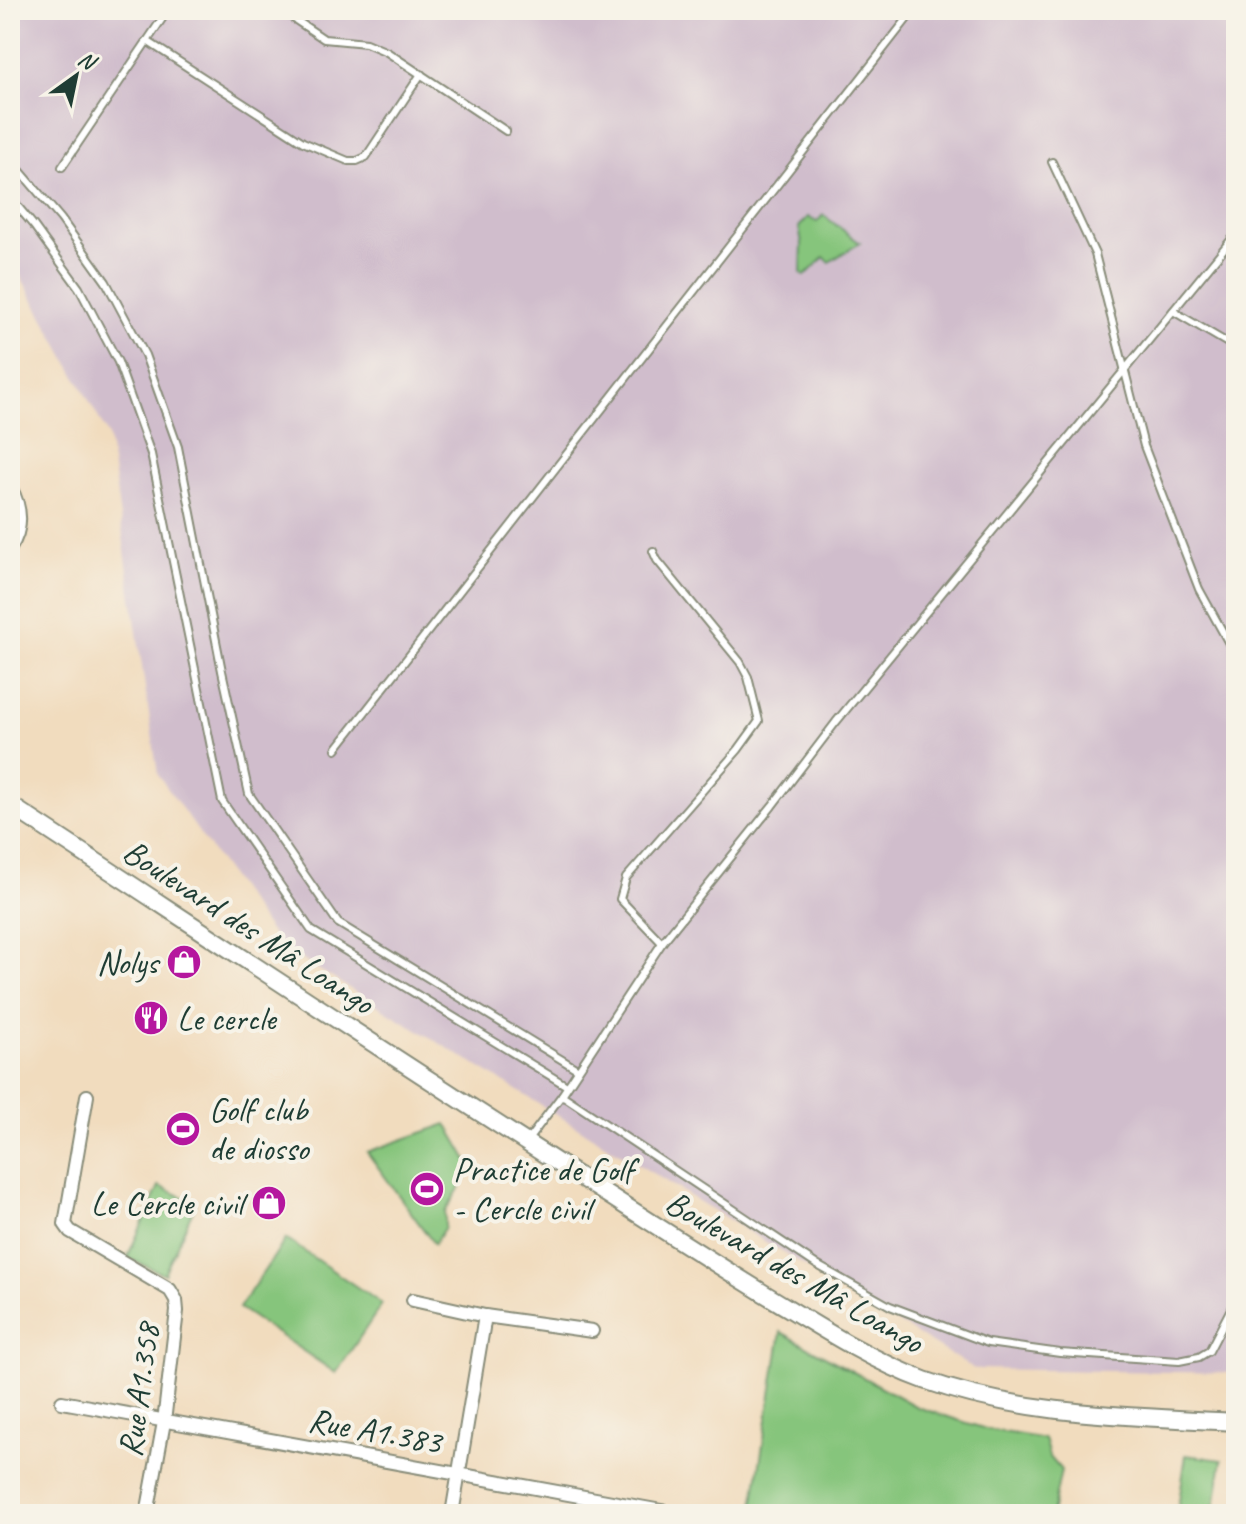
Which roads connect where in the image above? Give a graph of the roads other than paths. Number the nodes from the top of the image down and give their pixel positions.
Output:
1 (148, 10) edge
2 (168, 10) edge
3 (281, 10) edge
4 (914, 10) edge
5 (162, 18) junction
6 (147, 41) junction
7 (421, 74) junction
8 (506, 131) dead end
9 (10, 159) edge
10 (1052, 162) dead end
11 (62, 167) dead end
12 (10, 197) edge
13 (1236, 234) edge
14 (1173, 311) junction
15 (1236, 348) edge
16 (1124, 369) junction
17 (10, 487) edge
18 (10, 548) edge
19 (653, 551) dead end
20 (1236, 656) edge
21 (336, 749) dead end
22 (10, 805) edge
23 (662, 943) junction
24 (577, 1069) junction
25 (567, 1086) junction
26 (562, 1095) junction
27 (87, 1096) dead end
28 (526, 1143) junction
29 (1236, 1299) edge
30 (413, 1300) dead end
31 (485, 1316) junction
32 (592, 1331) dead end
33 (62, 1402) dead end
34 (164, 1422) junction
35 (1236, 1422) edge
36 (459, 1474) junction
37 (671, 1513) edge
38 (147, 1514) edge
39 (452, 1514) edge

1 - 5 lane
2 - 5 lane
3 - 7 lane
4 - 21 lane
5 - 6 lane
6 - 7 lane
6 - 11 lane
7 - 8 lane
9 - 24 lane
10 - 16 lane
12 - 25 lane
13 - 14 lane
14 - 15 lane
14 - 16 lane
16 - 20 lane
16 - 23 lane
17 - 18 street
19 - 23 lane
22 - 28 street, Boulevard des Mâ Loango
23 - 24 lane
24 - 25 lane
25 - 26 lane
26 - 28 lane
26 - 29 lane
27 - 34 street, Rue A1.358
28 - 35 street, Boulevard des Mâ Loango
30 - 31 street
31 - 32 street
31 - 36 street
33 - 34 street, Rue A1.383
34 - 36 street, Rue A1.383
34 - 38 street, Rue A1.358
36 - 37 street, Rue A1.383
36 - 39 street

